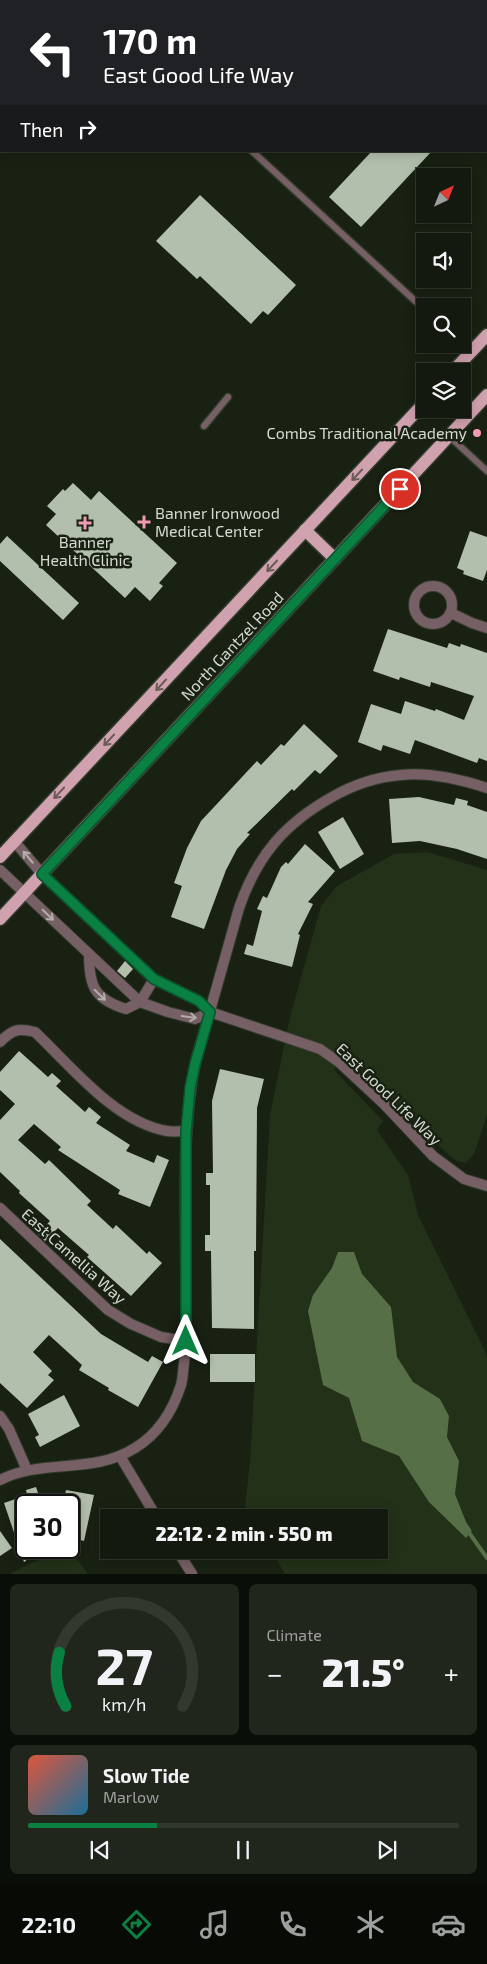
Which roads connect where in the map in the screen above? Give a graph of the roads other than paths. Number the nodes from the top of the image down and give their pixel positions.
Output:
1 (253, 152) edge
2 (416, 302) edge
3 (487, 335) edge
4 (471, 345) edge
5 (487, 395) edge
6 (228, 397) dead end
7 (416, 412) edge
8 (204, 426) dead end
9 (449, 436) junction
10 (487, 472) edge
11 (305, 530) junction
12 (335, 559) junction
13 (451, 612) dead end
14 (487, 628) edge
15 (487, 788) edge
16 (14, 841) junction
17 (0, 857) edge
18 (0, 870) edge
19 (42, 874) junction
20 (25, 892) junction
21 (0, 919) edge
22 (89, 954) junction
23 (154, 979) junction
24 (140, 1002) junction
25 (210, 1012) junction
26 (0, 1042) edge
27 (186, 1132) junction
28 (487, 1186) edge
29 (0, 1208) edge
30 (186, 1341) junction
31 (0, 1416) edge
32 (120, 1456) junction
33 (27, 1470) junction
34 (0, 1480) edge
35 (152, 1509) edge
36 (183, 1559) edge
37 (192, 1574) edge

1 - 2 lane
3 - 4 main road
5 - 9 main road, North Gantzel Road
6 - 8 lane
7 -> 11 main road, North Gantzel Road
9 - 10 lane
9 - 12 main road, North Gantzel Road
11 - 12 main road
11 -> 16 main road, North Gantzel Road
12 - 19 main road, North Gantzel Road
13 - 14 street
15 - 25 street
16 - 17 main road, North Gantzel Road
19 -> 16 street, East Good Life Way
18 - 20 street
19 - 20 main road, North Gantzel Road
19 - 23 street, East Good Life Way
20 - 21 main road, North Gantzel Road
20 -> 22 street
22 - 24 street
22 -> 24 street
23 - 24 street
23 - 25 street, East Good Life Way
24 -> 25 street
25 - 27 street
25 - 28 street, East Good Life Way
26 - 27 street
27 - 30 street
29 - 30 street, East Camellia Way
30 - 32 street
31 - 33 street
32 - 33 street
32 - 35 street
33 - 34 street
36 - 37 street

